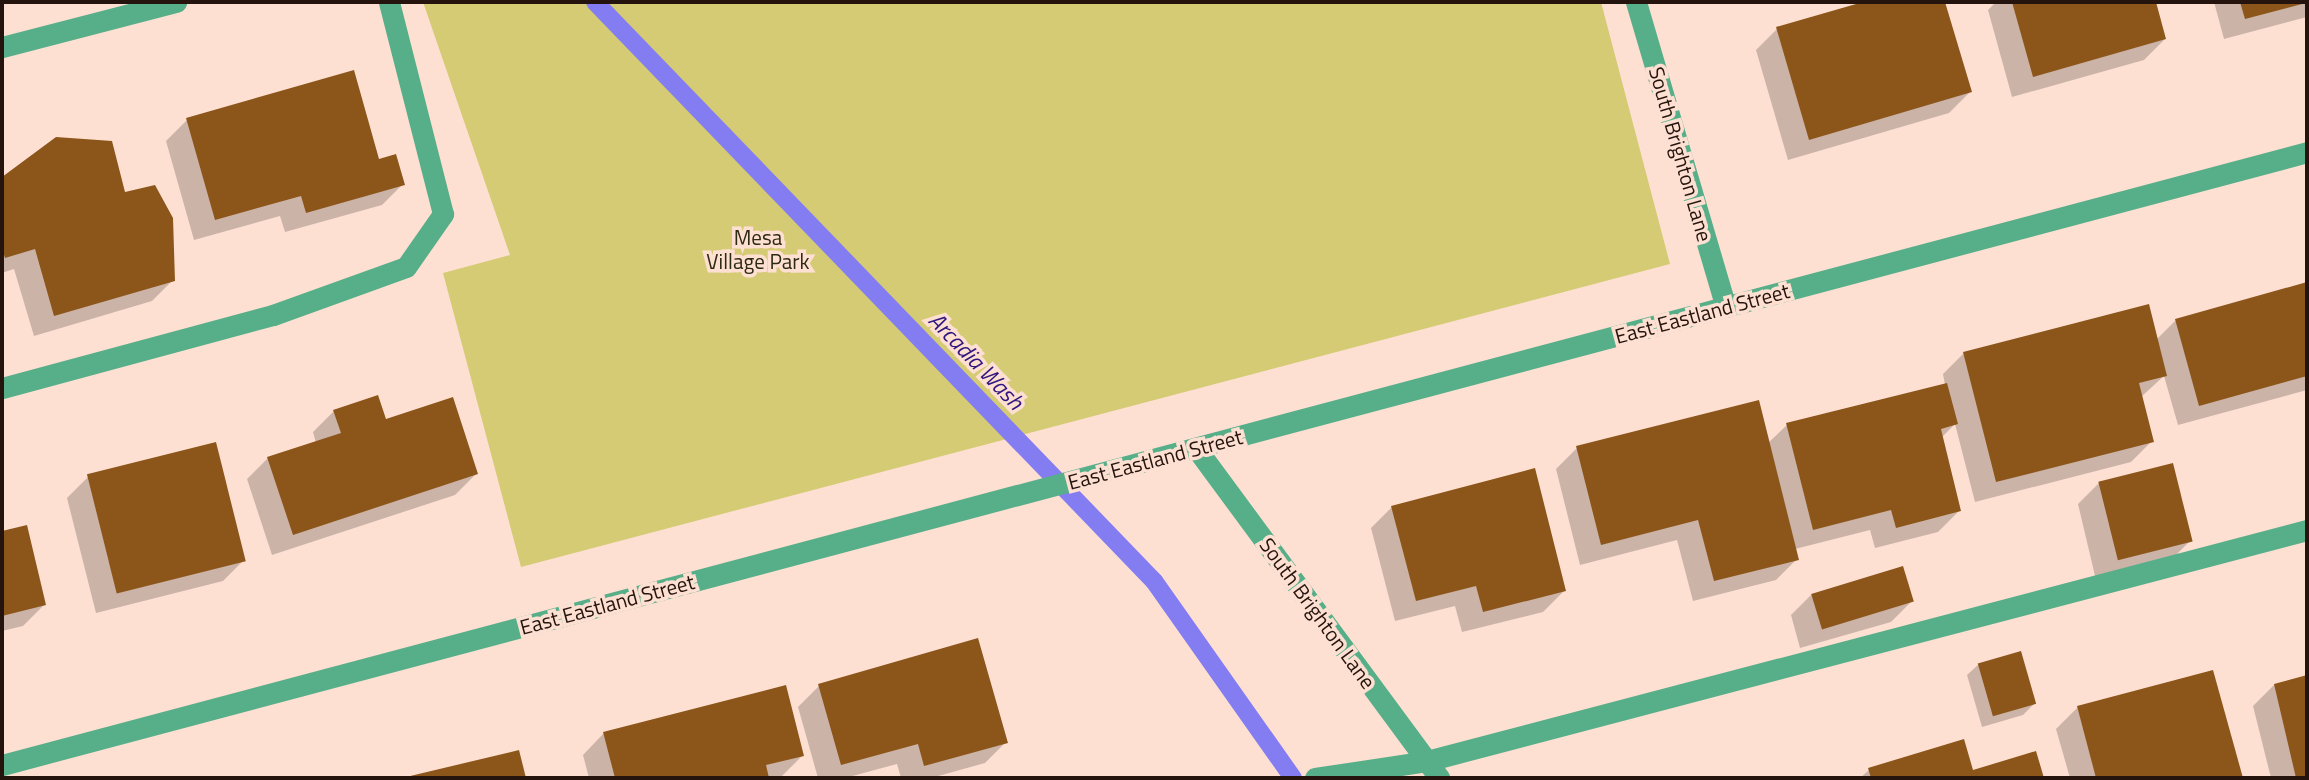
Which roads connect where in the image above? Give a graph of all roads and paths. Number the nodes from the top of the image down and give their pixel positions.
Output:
1 (176, 2) edge
2 (389, 2) edge
3 (1636, 2) edge
4 (2, 47) edge
5 (2307, 152) edge
6 (1726, 307) junction
7 (2, 388) edge
8 (1196, 448) junction
9 (2307, 530) edge
10 (2, 765) edge
11 (1433, 770) edge
12 (1315, 778) edge

1 - 4 street
2 - 7 street
3 - 6 street, South Brighton Lane
5 - 6 street, East Eastland Street
6 - 8 street, East Eastland Street
8 - 10 street, East Eastland Street
8 - 11 street, South Brighton Lane
9 - 11 street
11 - 12 street

